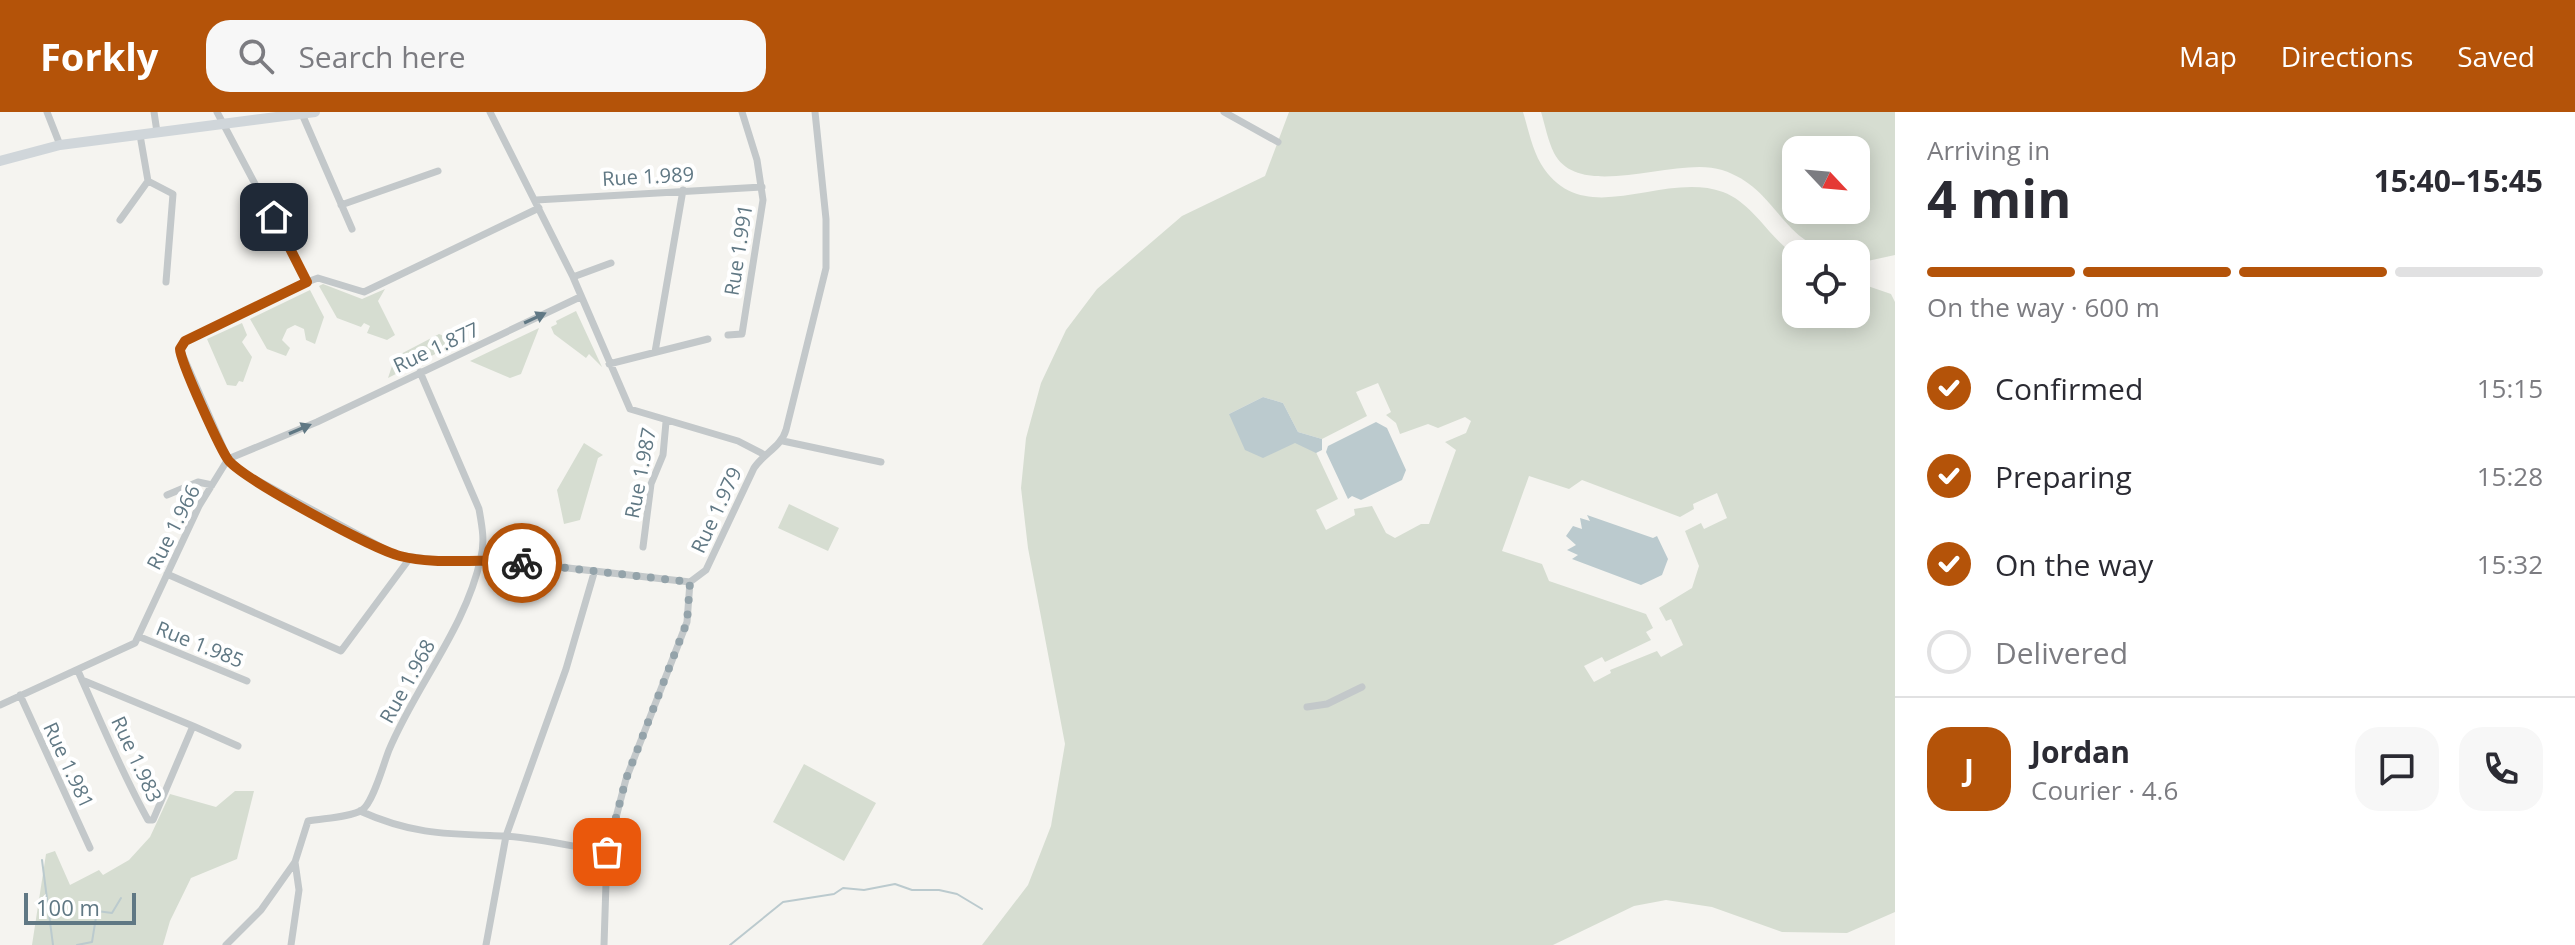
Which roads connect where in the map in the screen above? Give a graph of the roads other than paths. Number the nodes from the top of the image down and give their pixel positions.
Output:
1 (47, 112) edge
2 (154, 112) edge
3 (315, 112) edge
4 (490, 112) edge
5 (742, 112) edge
6 (815, 112) edge
7 (1224, 112) edge
8 (282, 114) edge
9 (302, 114) edge
10 (218, 117) edge
11 (157, 132) junction
12 (140, 135) junction
13 (1278, 142) dead end
14 (60, 145) junction
15 (0, 161) edge
16 (438, 171) dead end
17 (148, 181) junction
18 (762, 187) junction
19 (683, 190) junction
20 (538, 204) junction
21 (341, 205) junction
22 (120, 220) dead end
23 (352, 229) dead end
24 (611, 263) dead end
25 (573, 277) junction
26 (166, 282) dead end
27 (307, 282) junction
28 (580, 297) junction
29 (728, 335) dead end
30 (708, 339) dead end
31 (655, 352) junction
32 (609, 364) junction
33 (420, 372) junction
34 (666, 422) junction
35 (783, 441) junction
36 (763, 454) junction
37 (228, 459) junction
38 (881, 462) dead end
39 (212, 485) junction
40 (167, 495) dead end
41 (643, 547) dead end
42 (410, 558) junction
43 (481, 559) junction
44 (594, 573) junction
45 (167, 574) junction
46 (690, 582) junction
47 (140, 637) junction
48 (78, 671) junction
49 (82, 680) junction
50 (247, 681) dead end
51 (1362, 687) dead end
52 (20, 695) junction
53 (0, 705) edge
54 (1307, 707) dead end
55 (193, 726) junction
56 (238, 746) dead end
57 (360, 811) junction
58 (506, 836) junction
59 (90, 848) dead end
60 (607, 852) junction
61 (295, 862) junction
62 (226, 945) edge
63 (291, 945) edge
64 (486, 945) edge
65 (604, 945) edge

1 - 14 street
2 - 11 street
3 - 9 street
4 - 20 street
5 - 18 street, Rue 1.991
6 - 35 street
7 - 13 street
8 - 9 street
8 - 10 street
9 - 21 street
10 - 11 street
10 - 27 street
11 - 12 street
12 - 14 street
12 - 17 street
14 - 15 street
16 - 21 street
17 - 22 street
17 - 26 street
18 - 19 street, Rue 1.989
18 - 29 street, Rue 1.991
19 - 20 street, Rue 1.989
19 - 31 street
20 - 25 street
20 - 27 street
21 - 23 street
24 - 25 street
25 - 28 street
27 - 37 street
28 - 32 street, Rue 1.987
33 -> 28 street, Rue 1.877
30 - 31 street
31 - 32 street
32 - 34 street, Rue 1.987
37 -> 33 street, Rue 1.877
33 - 43 street, Rue 1.968
34 - 36 street
34 - 41 street, Rue 1.987
35 - 36 street
35 - 38 street
36 - 46 street, Rue 1.979
37 - 39 street, Rue 1.966
37 - 42 street
39 - 40 street
39 - 45 street, Rue 1.966
42 - 43 street
42 - 45 street
43 - 44 street
43 - 57 street, Rue 1.968
44 - 46 street
44 - 58 street
45 - 47 street, Rue 1.966
46 - 60 street
47 - 48 street
47 - 50 street, Rue 1.985
48 - 49 street, Rue 1.983
48 - 52 street
49 - 55 street, Rue 1.983
49 - 55 street, Rue 1.983
51 - 54 street
52 - 53 street
52 - 59 street, Rue 1.981
55 - 56 street
57 - 58 street
57 - 61 street
58 - 60 street
58 - 64 street
60 - 65 street
61 - 62 street
61 - 63 street

